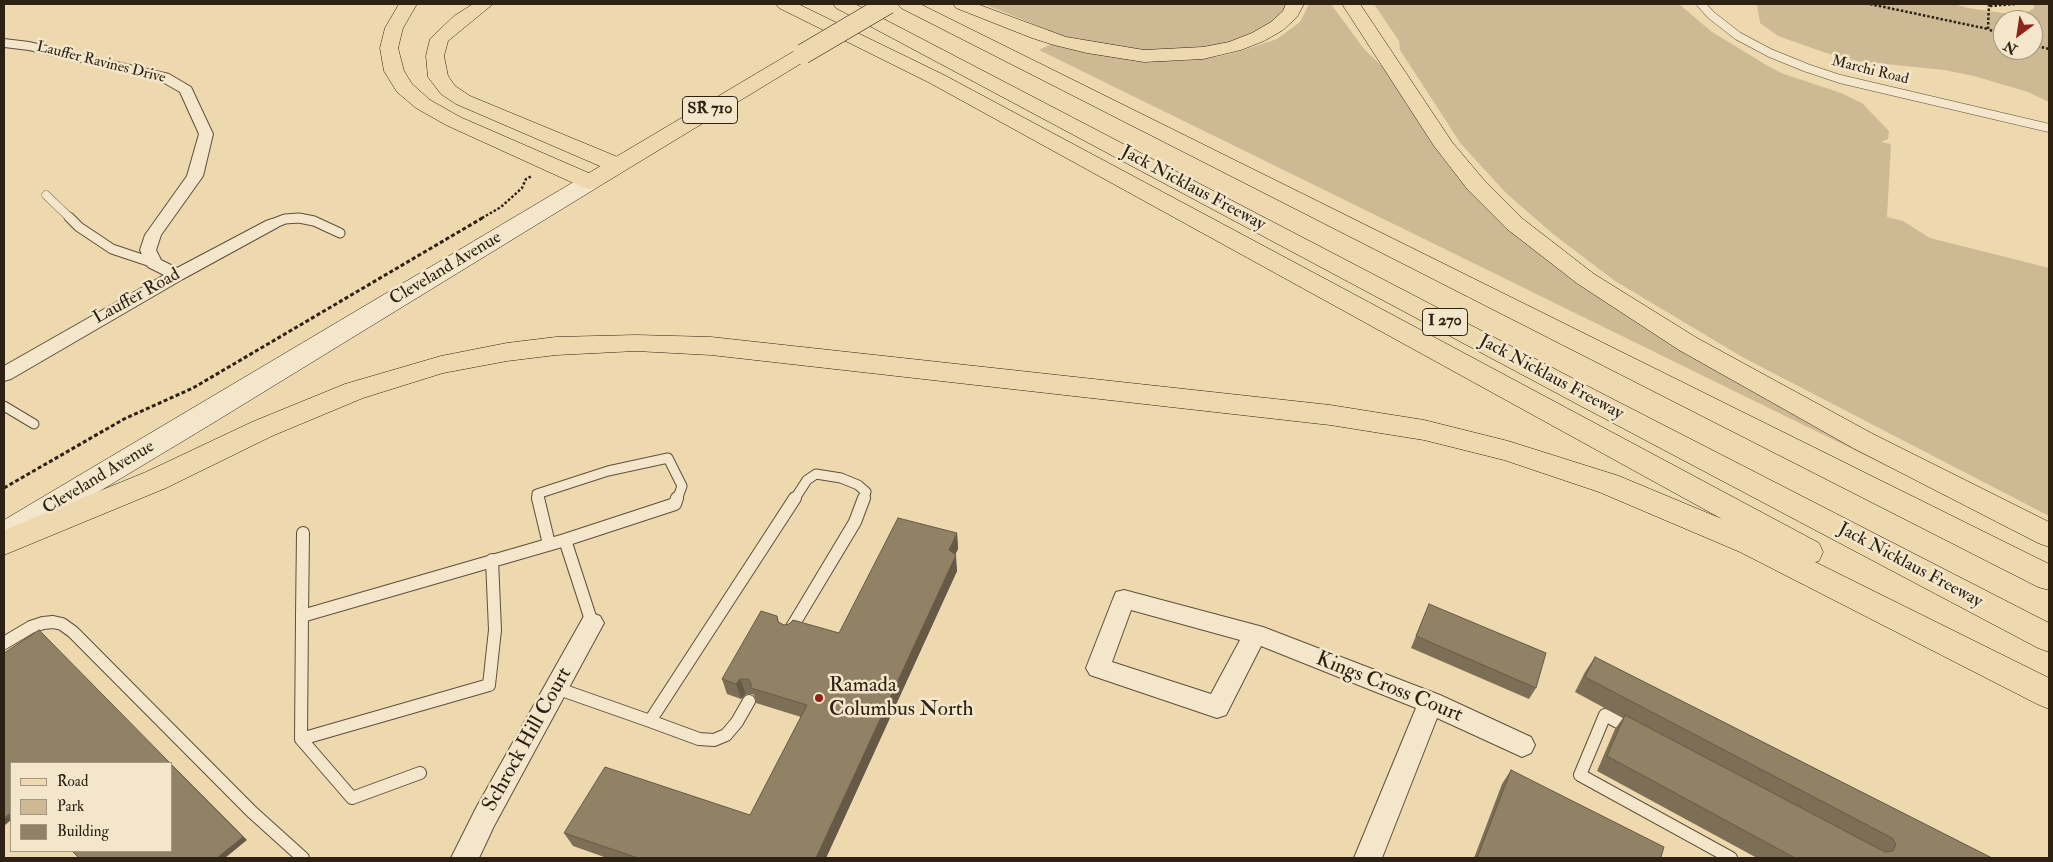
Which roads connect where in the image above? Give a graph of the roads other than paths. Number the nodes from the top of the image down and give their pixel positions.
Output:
1 (408, 4) edge
2 (484, 4) edge
3 (785, 4) edge
4 (842, 4) edge
5 (888, 4) edge
6 (907, 4) edge
7 (962, 4) edge
8 (1295, 4) edge
9 (1351, 4) edge
10 (1701, 4) edge
11 (4, 43) edge
12 (2049, 128) edge
13 (617, 165) junction
14 (590, 182) junction
15 (46, 195) dead end
16 (272, 224) joint
17 (340, 233) dead end
18 (154, 263) junction
19 (177, 275) junction
20 (4, 374) edge
21 (4, 406) edge
22 (34, 424) dead end
23 (303, 533) dead end
24 (4, 534) edge
25 (2049, 535) edge
26 (566, 540) junction
27 (4, 543) edge
28 (549, 544) junction
29 (492, 560) junction
30 (2049, 578) edge
31 (302, 616) junction
32 (592, 622) joint
33 (789, 633) edge
34 (1255, 634) junction
35 (2049, 638) edge
36 (4, 643) edge
37 (2049, 682) edge
38 (556, 688) junction
39 (2049, 694) edge
40 (749, 701) edge
41 (1431, 703) junction
42 (650, 721) junction
43 (1640, 734) edge
44 (301, 739) junction
45 (1522, 745) dead end
46 (420, 772) dead end
47 (303, 858) edge
48 (465, 858) edge
49 (1368, 858) edge
50 (1732, 858) edge

1 - 14 main road
2 - 13 main road
3 - 37 main road
4 - 35 main road, Jack Nicklaus Freeway / I 270
5 - 13 main road, Cleveland Avenue / SR 710, bridge
6 - 30 main road, Jack Nicklaus Freeway / I 270
7 - 8 main road
9 - 25 main road
10 - 12 lane, Marchi Road
11 - 18 street, Lauffer Ravines Drive
13 - 14 main road, Cleveland Avenue / SR 710
14 - 24 main road, Cleveland Avenue / SR 710
15 - 18 lane
16 - 17 lane
16 - 19 street, Lauffer Road
18 - 19 street
19 - 20 street, Lauffer Road
21 - 22 lane
23 - 31 lane
26 - 28 lane
26 - 28 lane
26 - 32 lane
27 - 39 main road
28 - 29 lane
29 - 31 lane
29 - 44 lane
31 - 44 lane
32 - 38 street, Schrock Hill Court
33 - 42 lane
34 - 34 street, Kings Cross Court
34 - 41 street, Kings Cross Court
36 - 47 lane
38 - 42 lane
38 - 48 street, Schrock Hill Court
40 - 42 lane
41 - 45 street, Kings Cross Court
41 - 49 street
43 - 50 lane
44 - 46 lane

